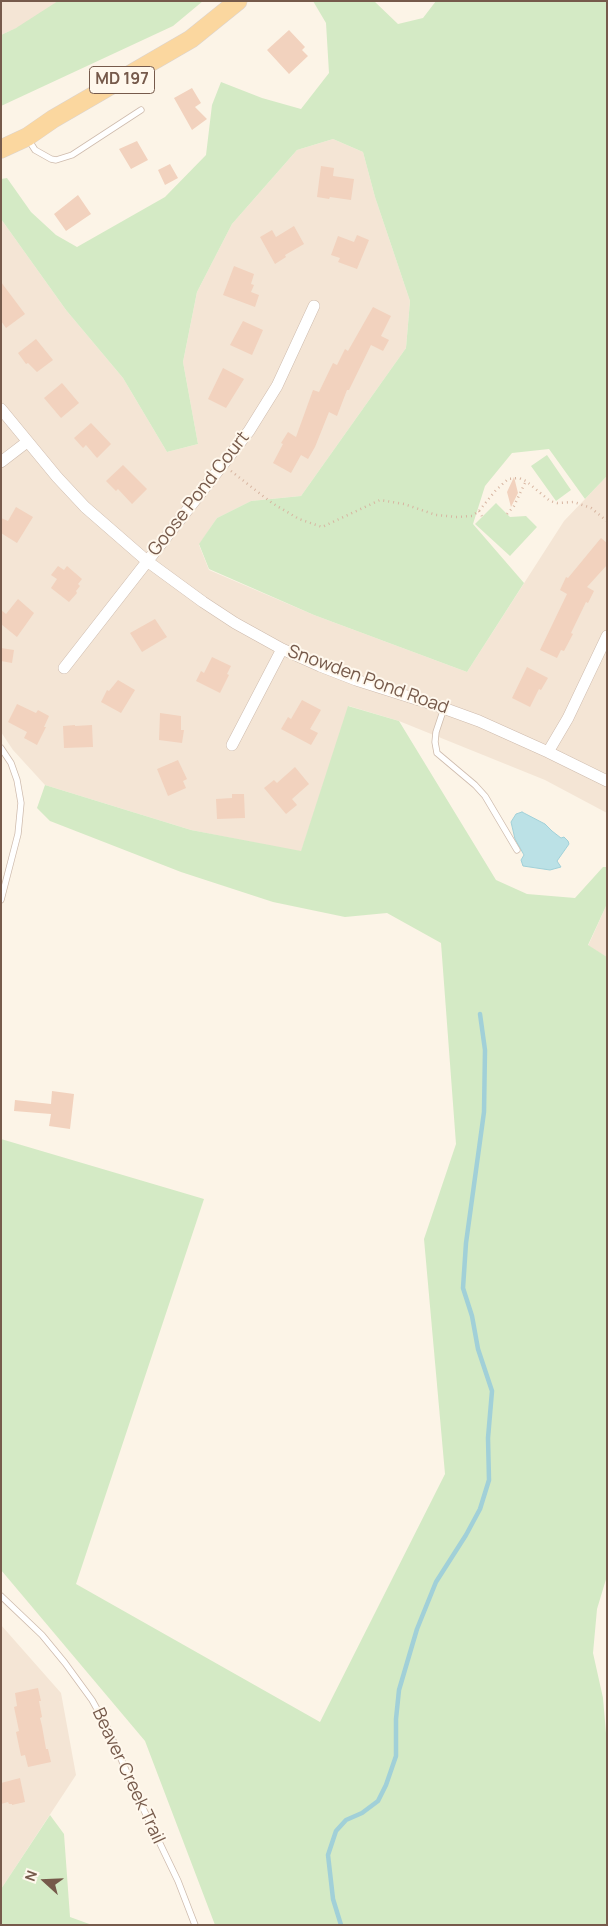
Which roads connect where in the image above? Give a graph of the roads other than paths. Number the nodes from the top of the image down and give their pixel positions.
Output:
1 (238, 1) edge
2 (141, 110) dead end
3 (27, 137) junction
4 (1, 149) edge
5 (314, 306) dead end
6 (1, 409) edge
7 (27, 442) junction
8 (1, 462) edge
9 (147, 561) junction
10 (607, 636) edge
11 (282, 649) junction
12 (64, 668) dead end
13 (444, 708) junction
14 (232, 745) dead end
15 (1, 748) edge
16 (548, 752) junction
17 (607, 781) edge
18 (517, 850) dead end
19 (1, 900) edge
20 (1, 1596) edge
21 (195, 1925) edge

1 - 3 main road, MD 197
2 - 3 lane
3 - 4 main road, MD 197
5 - 9 street, Goose Pond Court
6 - 7 street, Snowden Pond Road
7 - 8 street
7 - 9 street, Snowden Pond Road
9 - 11 street, Snowden Pond Road
9 - 12 street, Goose Pond Court
10 - 16 street
11 - 13 street, Snowden Pond Road
11 - 14 street
13 - 16 street, Snowden Pond Road
13 - 18 lane
15 - 19 lane
16 - 17 street, Snowden Pond Road
20 - 21 lane, Beaver Creek Trail

